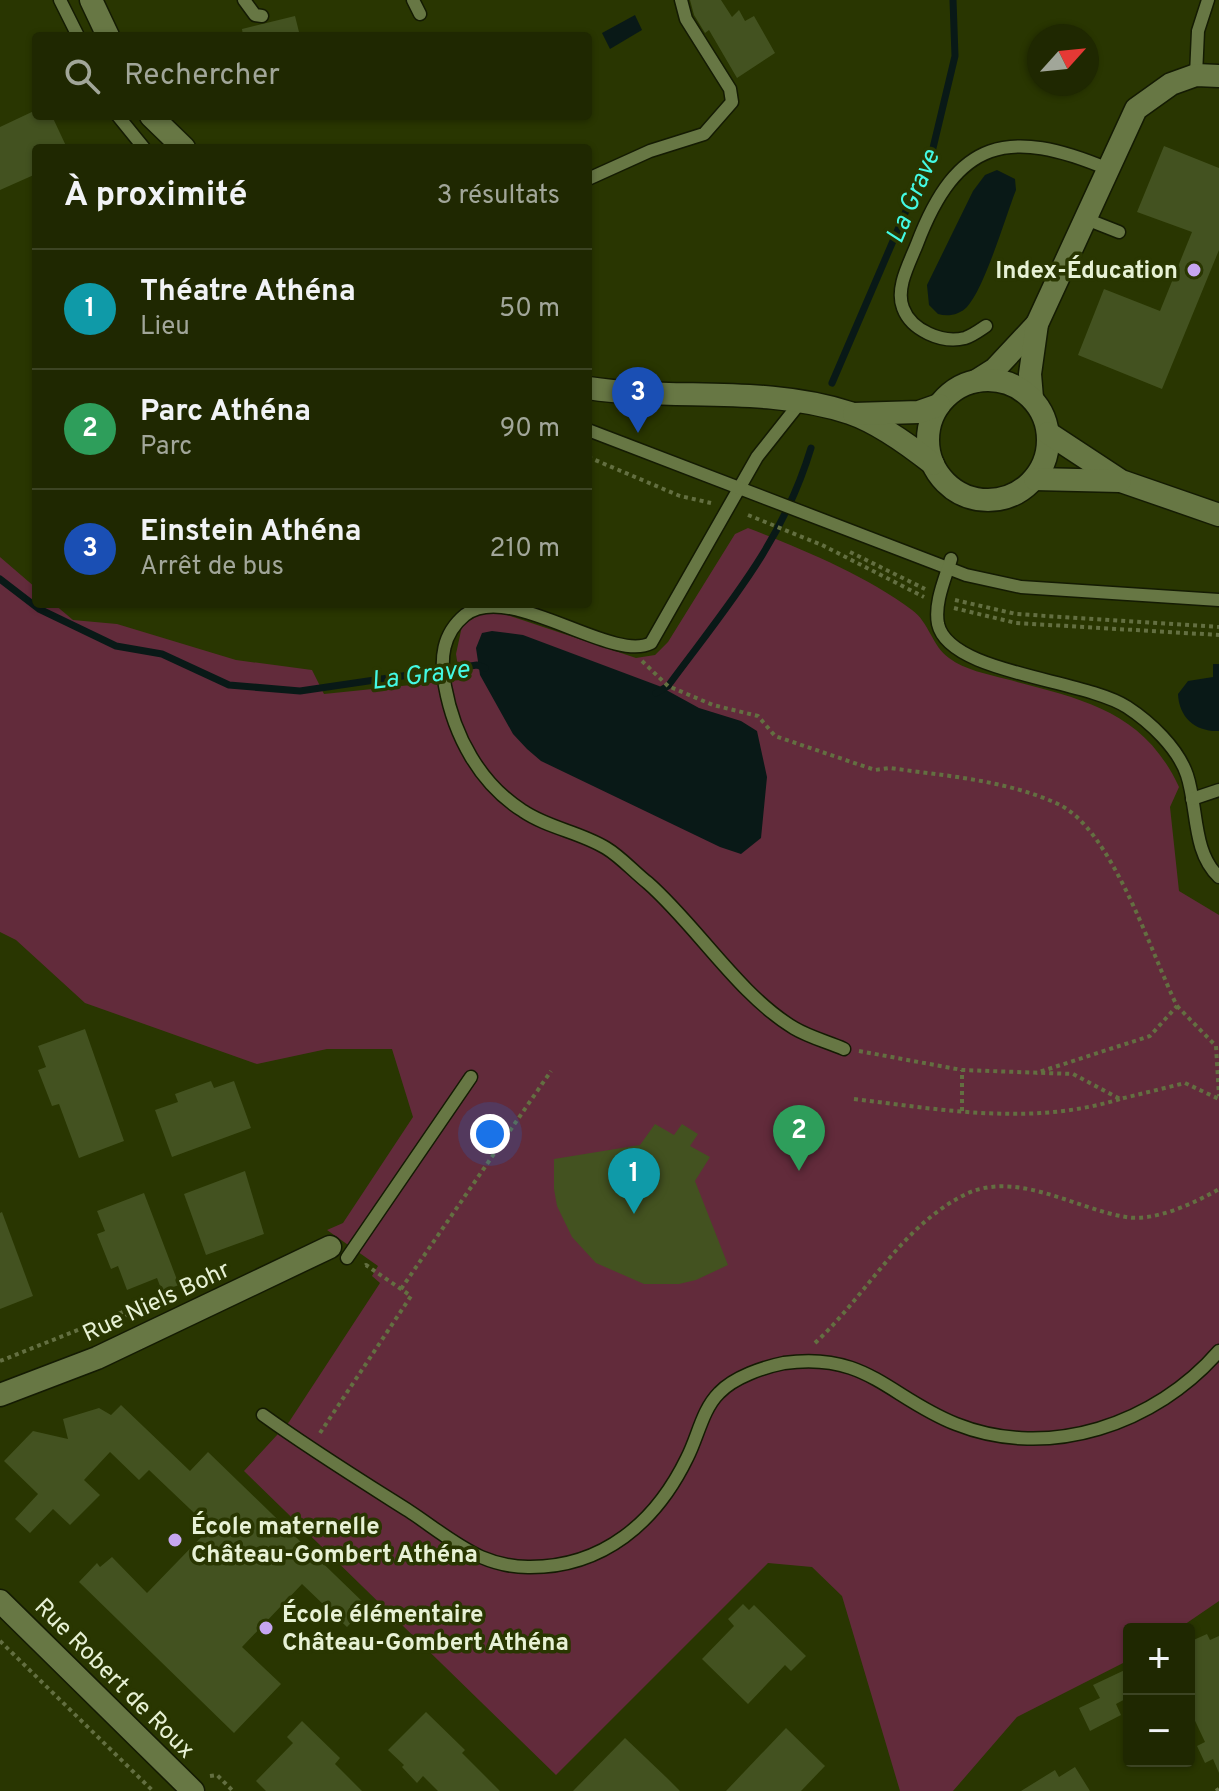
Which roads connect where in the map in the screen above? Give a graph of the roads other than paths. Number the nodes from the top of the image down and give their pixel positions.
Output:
1 (60, 0) edge
2 (91, 0) edge
3 (244, 0) edge
4 (413, 0) edge
5 (681, 0) edge
6 (1208, 0) edge
7 (420, 14) dead end
8 (262, 16) dead end
9 (76, 32) edge
10 (106, 32) edge
11 (1196, 75) junction
12 (1219, 76) edge
13 (121, 120) edge
14 (154, 120) edge
15 (141, 144) edge
16 (173, 144) edge
17 (1108, 169) junction
18 (592, 177) edge
19 (1086, 219) junction
20 (1119, 232) dead end
21 (1037, 324) junction
22 (986, 326) dead end
23 (976, 381) junction
24 (592, 388) edge
25 (1032, 398) junction
26 (799, 404) junction
27 (939, 405) junction
28 (853, 414) junction
29 (592, 432) edge
30 (1048, 433) junction
31 (933, 464) junction
32 (1035, 479) junction
33 (1121, 481) junction
34 (740, 488) junction
35 (1219, 515) edge
36 (950, 564) junction
37 (1219, 600) edge
38 (481, 608) edge
39 (513, 608) edge
40 (1219, 790) edge
41 (1192, 799) junction
42 (1219, 877) edge
43 (844, 1049) road end
44 (471, 1077) dead end
45 (339, 1253) joint
46 (1219, 1351) edge
47 (0, 1395) edge
48 (263, 1415) dead end
49 (0, 1601) edge
50 (193, 1791) edge

1 - 9 lane
2 - 10 street
3 - 8 lane
4 - 7 lane
5 - 18 lane
6 - 11 lane
11 - 12 street
11 - 17 street
13 - 15 lane
14 - 16 street
17 - 19 street
17 - 22 lane
19 - 20 lane
19 - 21 street
21 - 23 street
21 - 25 street
23 - 25 street
23 - 27 street
24 - 26 street
25 - 30 street
26 - 28 street
26 - 34 lane
27 - 28 street
27 - 31 street
28 - 31 street
29 - 34 lane
30 - 32 street
30 - 33 street
31 - 32 street
32 - 33 street
33 - 35 street
34 - 36 lane
34 - 39 lane
36 - 37 lane
36 - 41 lane
38 - 43 lane
40 - 41 lane
41 - 42 lane
44 - 45 lane
45 - 47 street, Rue Niels Bohr
46 - 48 lane
49 - 50 street, Rue Robert de Roux

